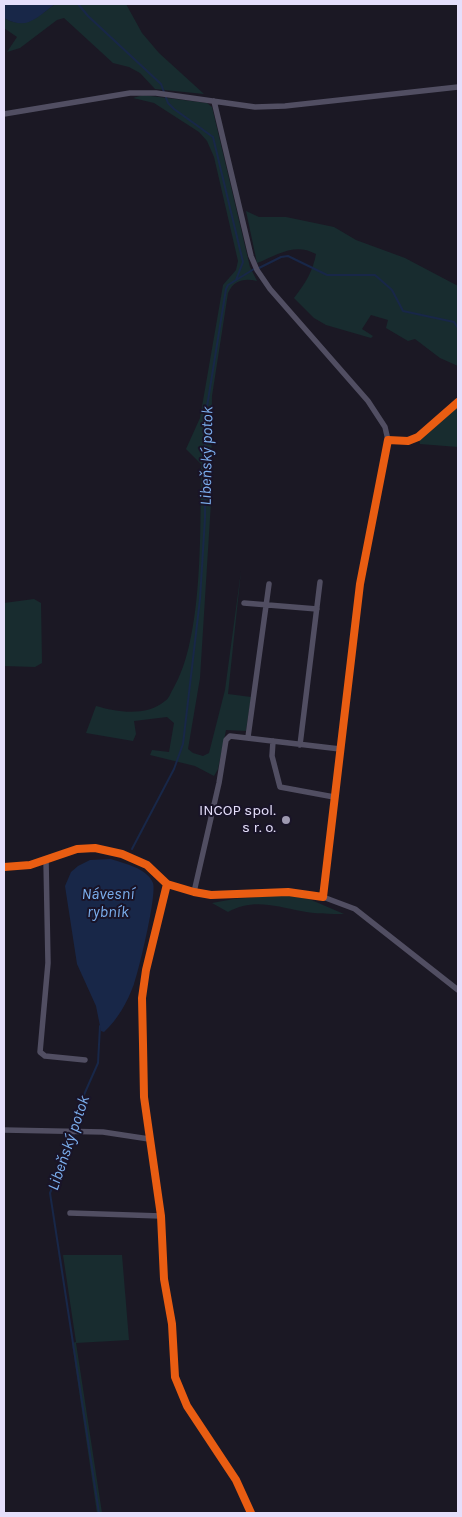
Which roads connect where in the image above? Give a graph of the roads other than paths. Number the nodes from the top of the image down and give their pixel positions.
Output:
1 (458, 87) edge
2 (214, 101) junction
3 (4, 114) edge
4 (320, 582) dead end
5 (269, 584) dead end
6 (244, 603) dead end
7 (266, 606) junction
8 (317, 609) junction
9 (248, 737) junction
10 (273, 741) junction
11 (300, 745) junction
12 (340, 749) junction
13 (334, 797) junction
14 (46, 860) junction
15 (4, 867) edge
16 (167, 884) junction
17 (194, 892) junction
18 (322, 897) junction
19 (458, 990) edge
20 (85, 1060) dead end
21 (4, 1130) edge
22 (149, 1139) junction
23 (70, 1212) dead end
24 (161, 1216) junction
25 (217, 1450) dead end

1 - 2 street
2 - 3 street
2 - 12 street
4 - 8 street
5 - 7 street
6 - 7 street
7 - 8 street
7 - 9 street
8 - 11 street
9 - 10 street
9 - 17 street
10 - 11 street
10 - 13 street
11 - 12 street
12 - 13 street
13 - 18 street
14 - 15 street
14 - 16 street
14 - 20 street
16 - 17 street
16 - 22 street
17 - 18 street
18 - 19 street
21 - 22 street
22 - 24 street
23 - 24 street
24 - 25 street

